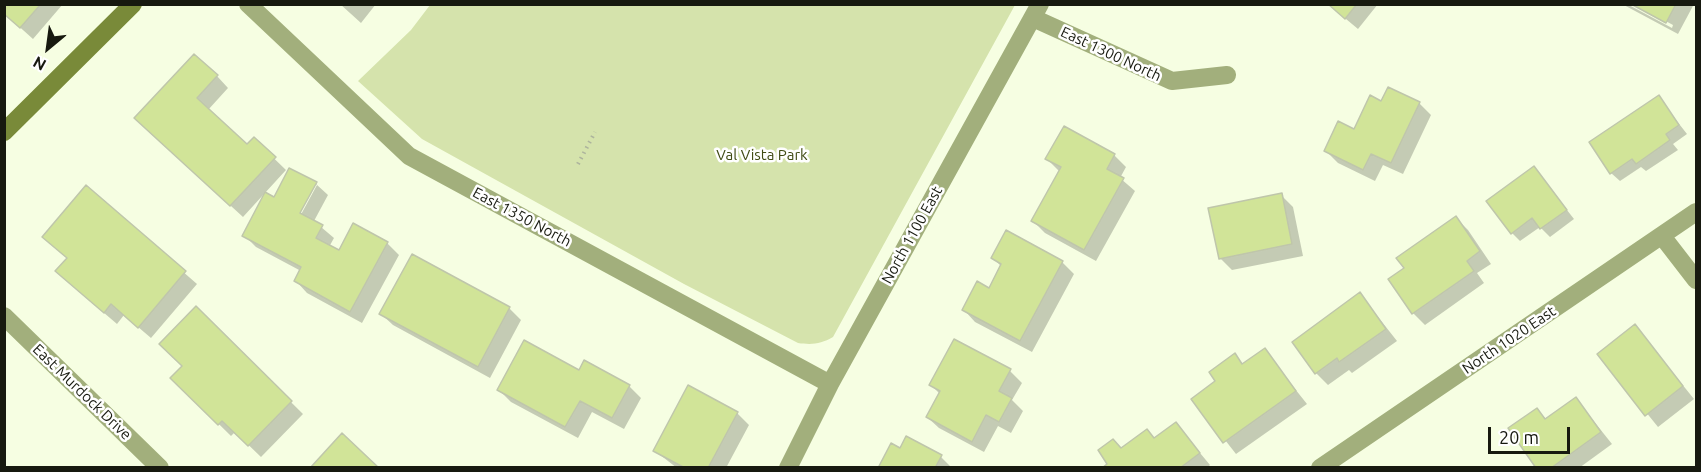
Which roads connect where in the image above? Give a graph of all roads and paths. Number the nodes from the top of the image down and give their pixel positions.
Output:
1 (133, 4) edge
2 (248, 4) edge
3 (1037, 11) edge
4 (1227, 75) dead end
5 (4, 132) edge
6 (596, 132) dead end
7 (578, 164) dead end
8 (1696, 212) edge
9 (1662, 236) junction
10 (1696, 280) edge
11 (4, 316) edge
12 (830, 384) junction
13 (160, 468) edge
14 (788, 468) edge
15 (1320, 468) edge

1 - 5 street
2 - 12 street, East 1350 North
3 - 4 street, East 1300 North
3 - 12 street, North 1100 East
6 - 7 path
8 - 9 street, North 1020 East
9 - 10 street
9 - 15 street, North 1020 East
11 - 13 street, East Murdock Drive
12 - 14 street, North 1100 East

